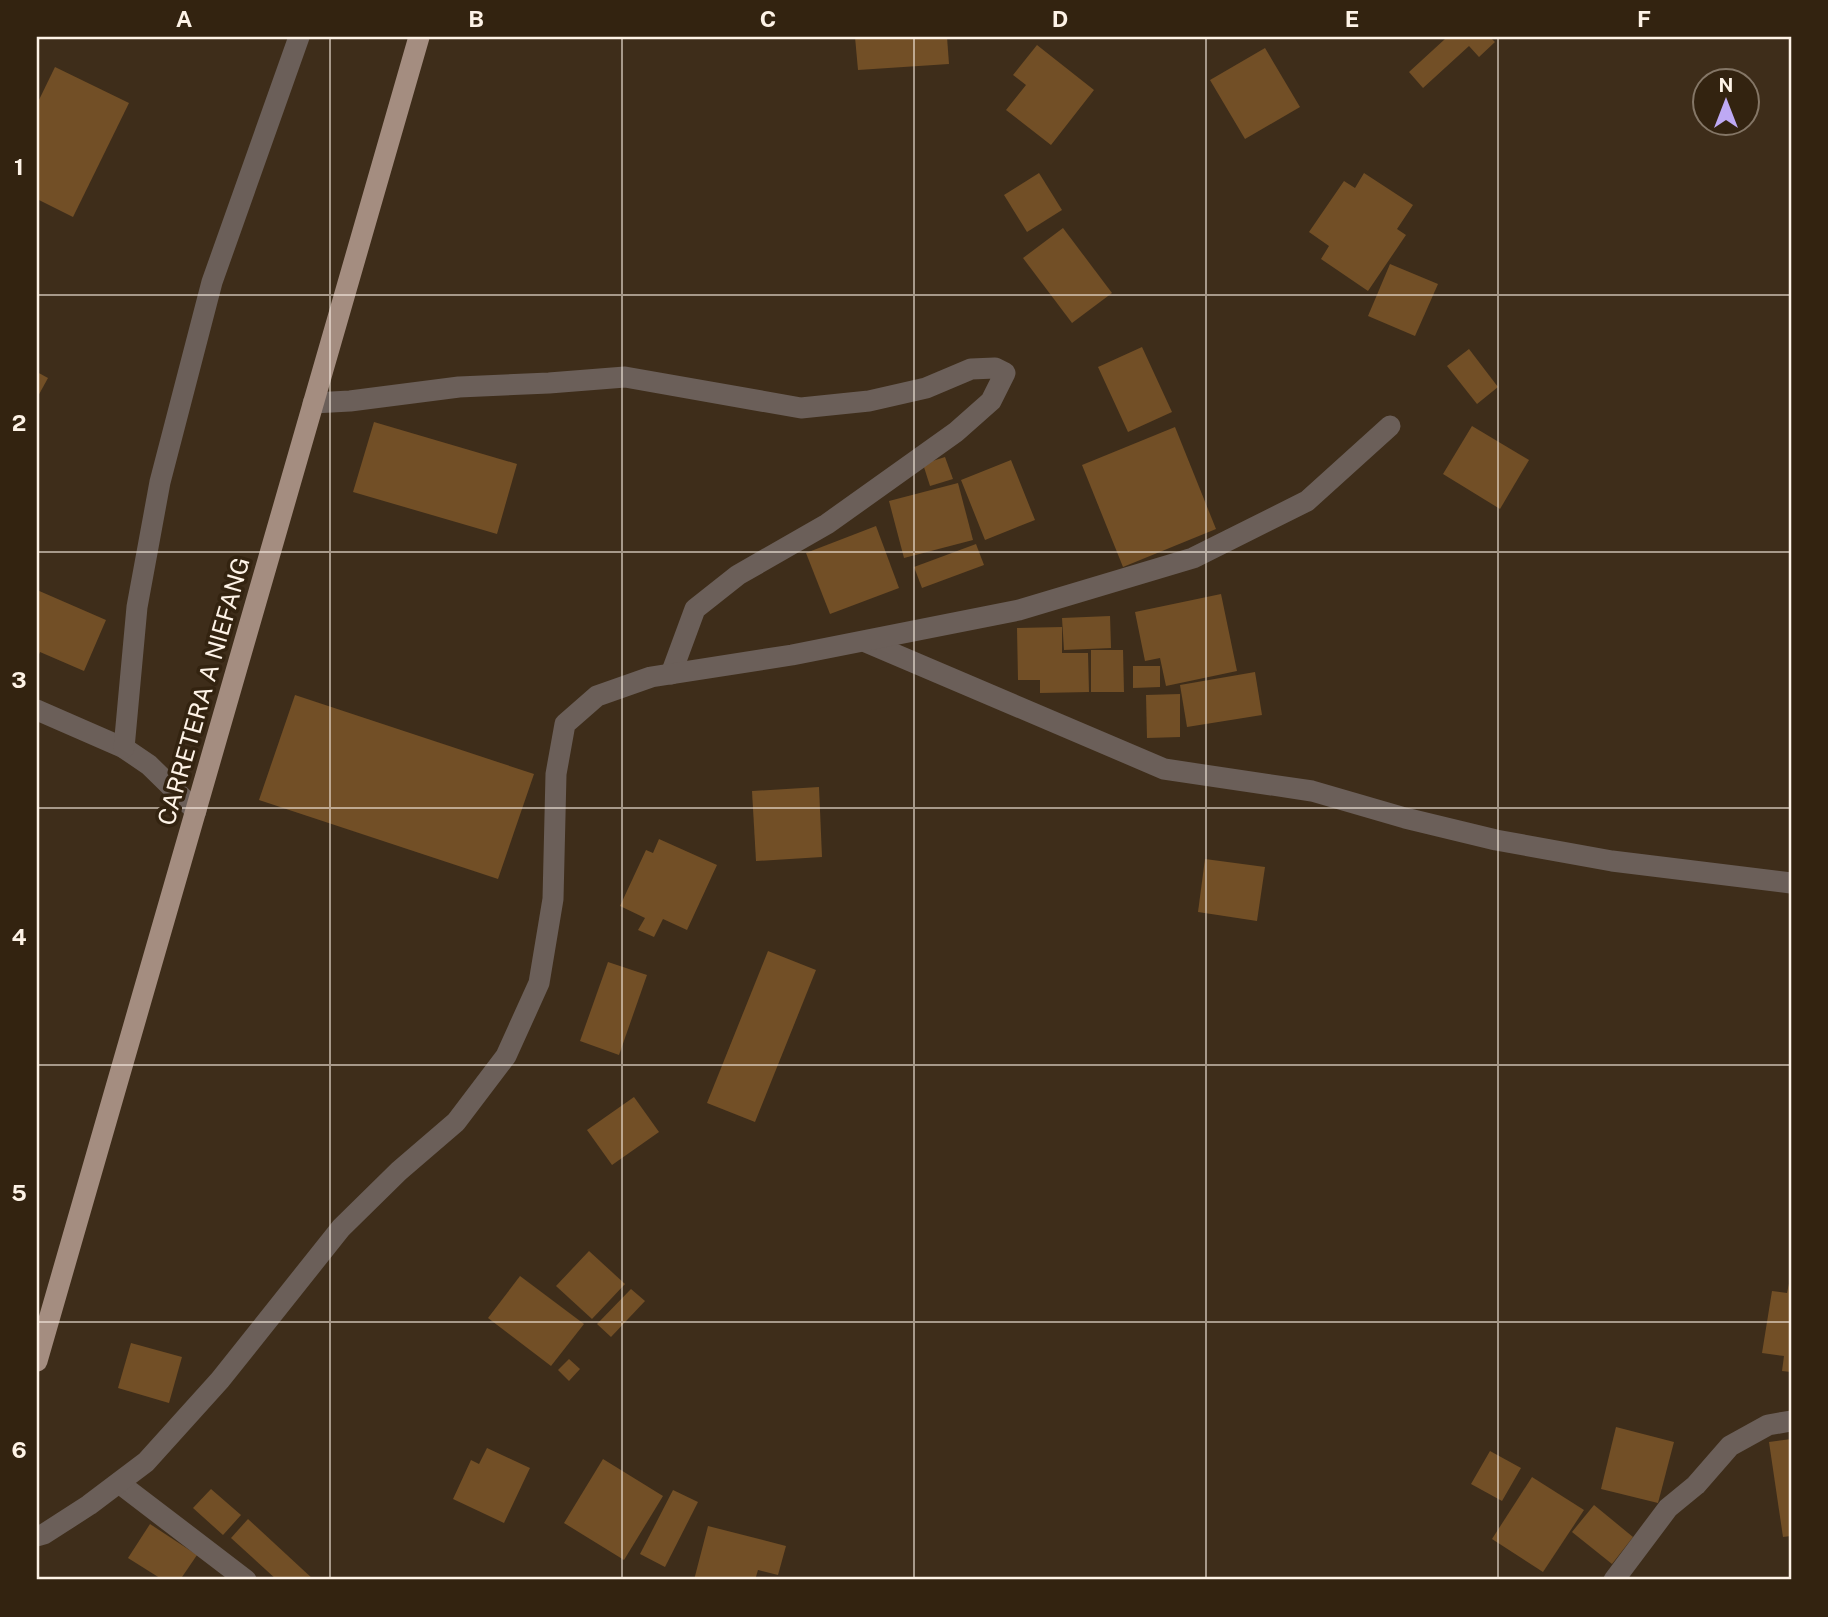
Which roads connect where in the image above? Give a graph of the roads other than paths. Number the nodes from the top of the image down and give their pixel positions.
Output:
1 (299, 37) edge
2 (419, 37) edge
3 (313, 403) junction
4 (1390, 426) dead end
5 (866, 642) junction
6 (671, 674) junction
7 (37, 710) edge
8 (124, 748) junction
9 (196, 811) junction
10 (1791, 883) edge
11 (37, 1361) edge
12 (1791, 1421) edge
13 (119, 1483) junction
14 (37, 1536) edge
15 (246, 1580) edge
16 (1614, 1580) edge

1 - 8 street
2 - 3 main road, CARRETERA A NIEFANG
3 - 6 street
3 - 9 main road, CARRETERA A NIEFANG
4 - 5 street
5 - 6 street
5 - 10 street
6 - 13 street
7 - 8 street
8 - 9 street
9 - 11 main road, CARRETERA A NIEFANG
12 - 16 street
13 - 14 street
13 - 15 street

